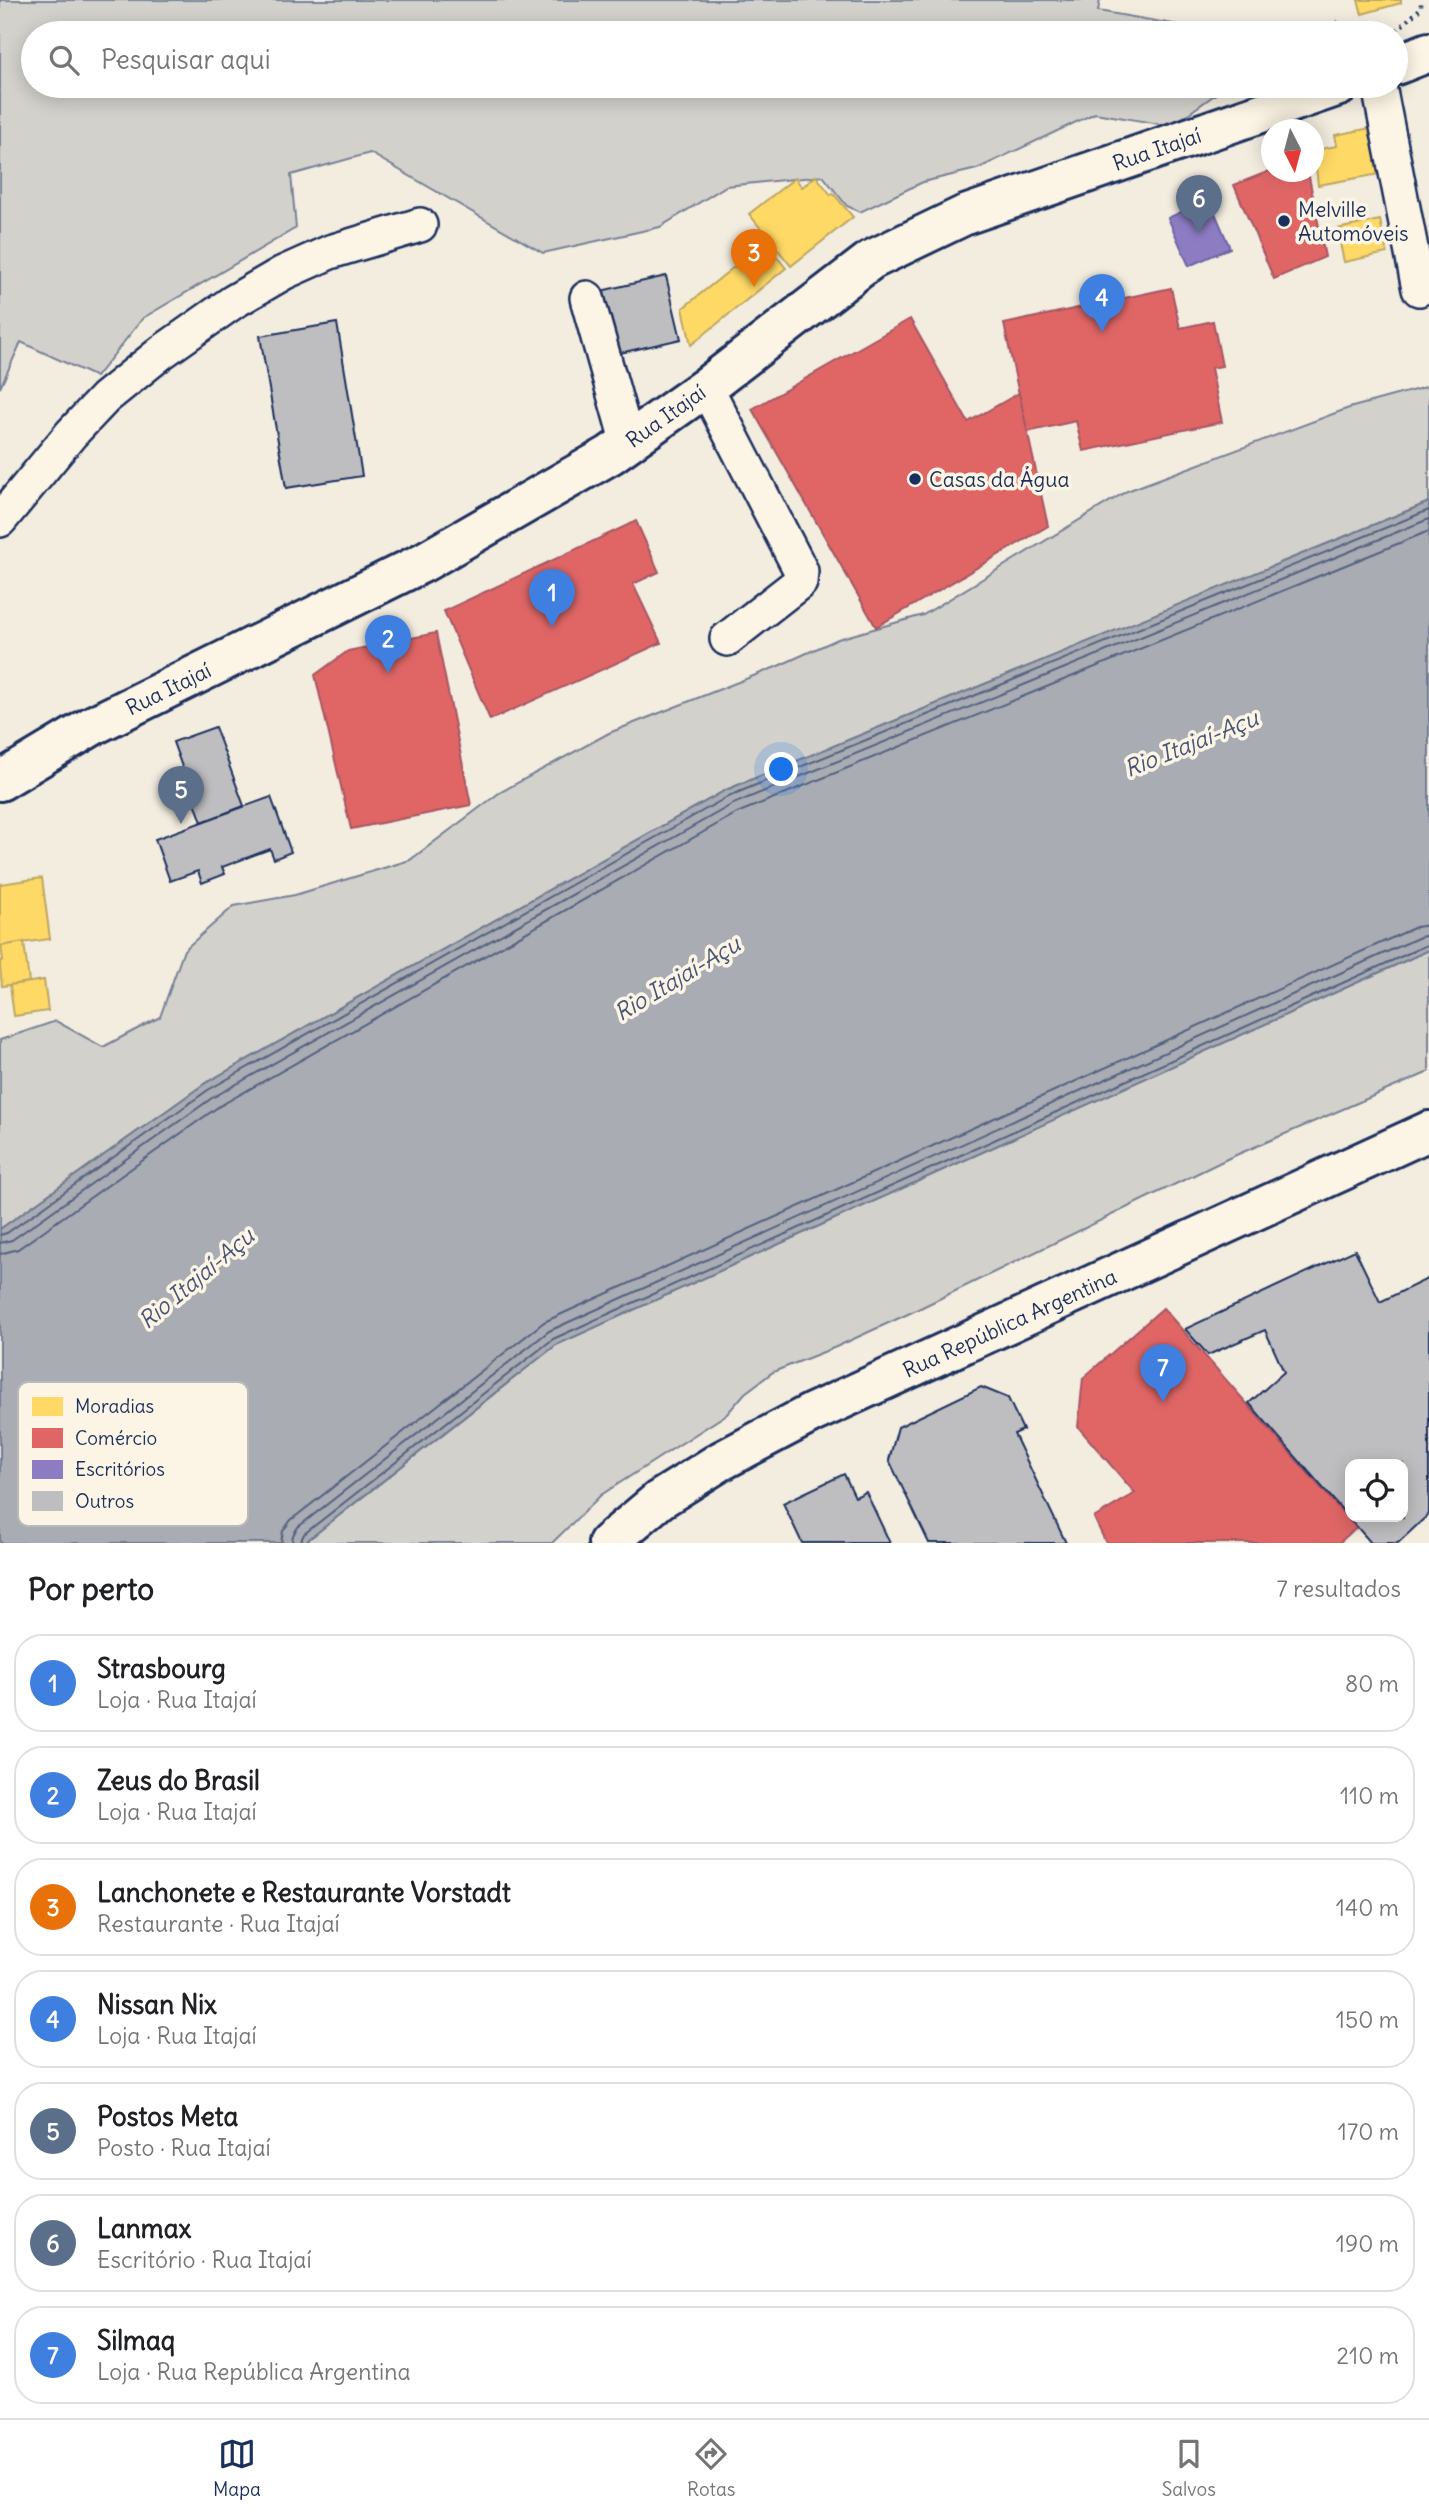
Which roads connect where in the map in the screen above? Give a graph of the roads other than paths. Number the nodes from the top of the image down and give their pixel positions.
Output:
1 (1429, 52) edge
2 (1408, 60) edge
3 (1304, 98) edge
4 (1381, 98) edge
5 (420, 225) dead end
6 (1419, 289) dead end
7 (587, 298) dead end
8 (706, 387) junction
9 (628, 444) junction
10 (0, 520) edge
11 (727, 639) dead end
12 (0, 781) edge
13 (1429, 1131) edge
14 (608, 1543) edge

1 - 2 main road
3 - 8 main road, Rua Itajaí
4 - 6 street
5 - 10 street
7 - 9 street
8 - 9 main road, Rua Itajaí
8 - 11 street
9 - 12 main road, Rua Itajaí
13 - 14 main road, Rua República Argentina

